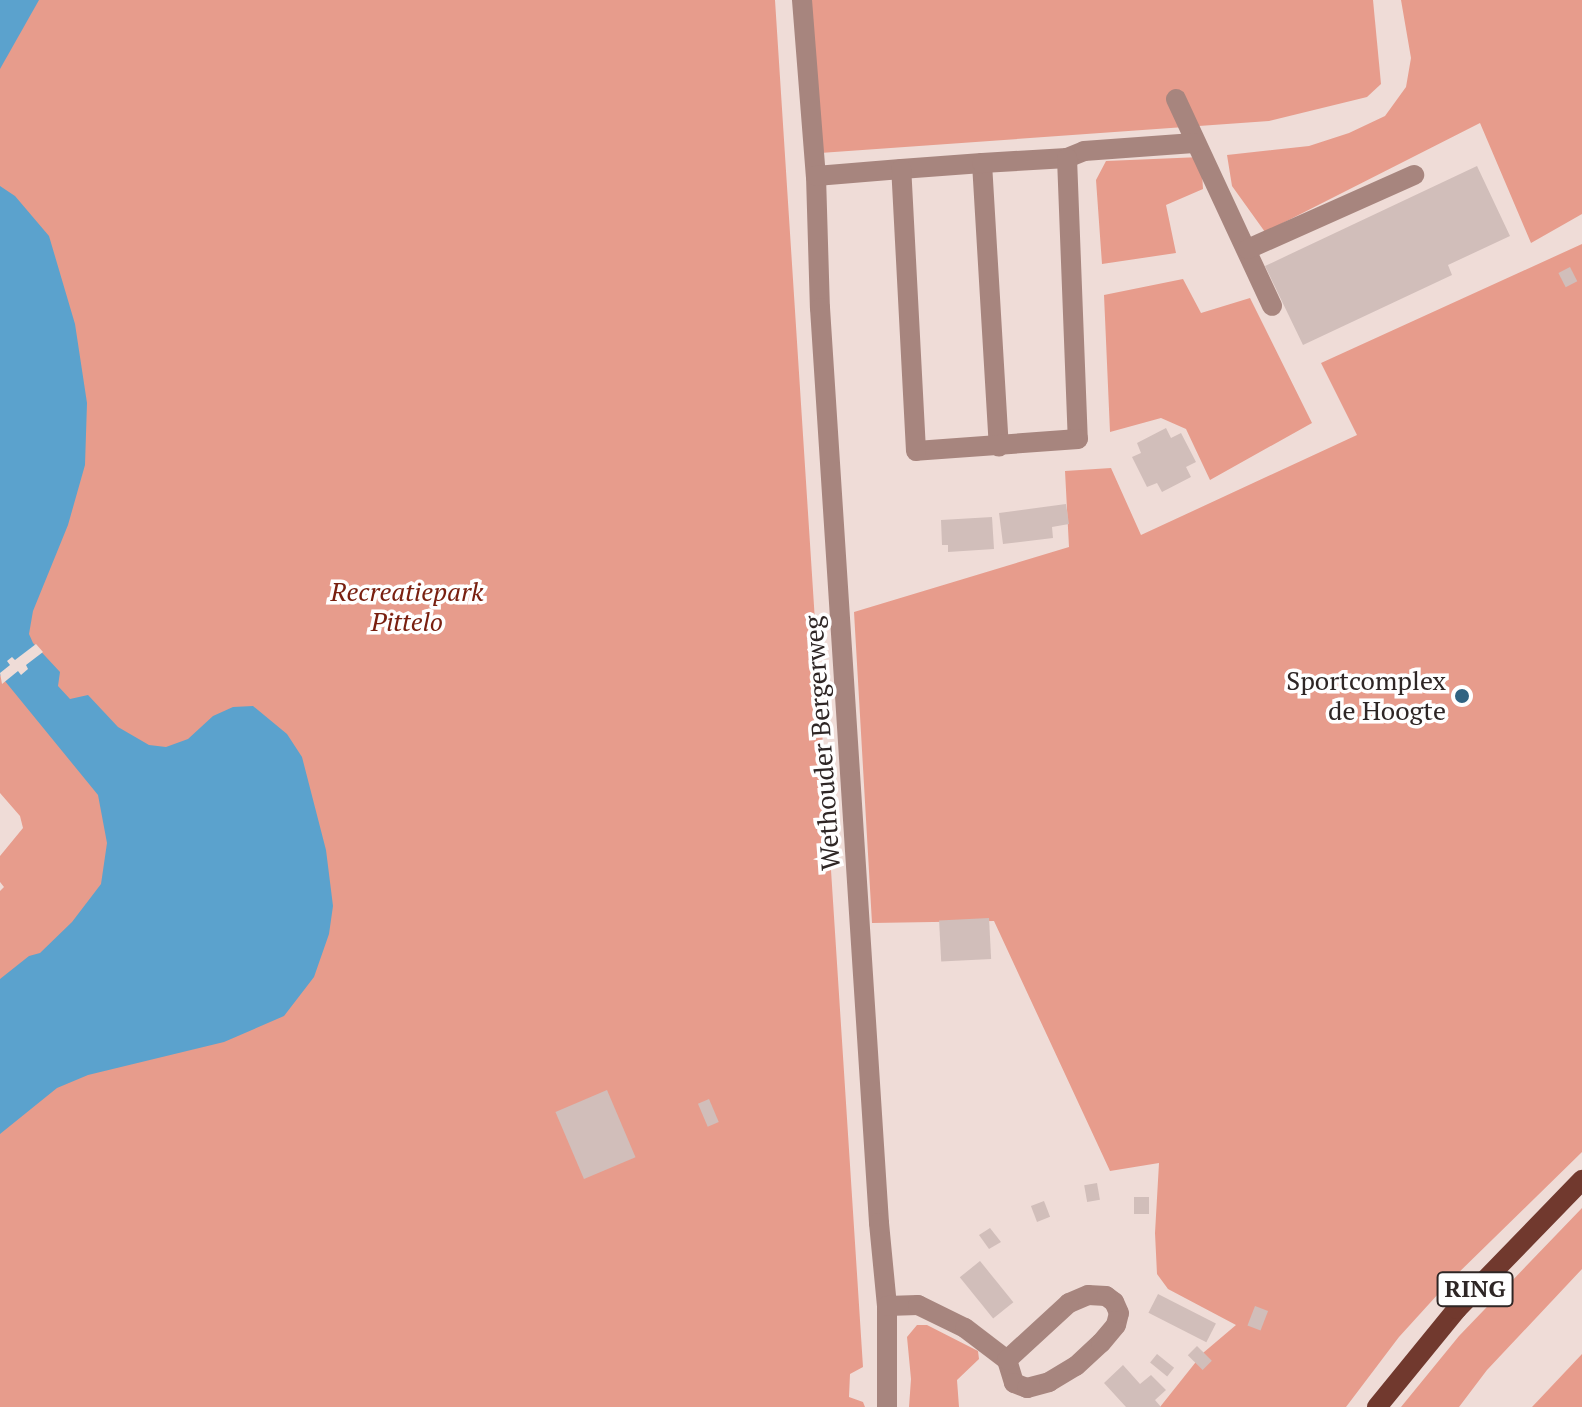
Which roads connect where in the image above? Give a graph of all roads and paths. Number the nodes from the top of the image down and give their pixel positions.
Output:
1 (802, 0) edge
2 (1176, 99) dead end
3 (1194, 143) junction
4 (1067, 158) junction
5 (982, 163) junction
6 (901, 169) junction
7 (1414, 175) dead end
8 (816, 176) junction
9 (1248, 249) junction
10 (1272, 306) dead end
11 (999, 446) junction
12 (1582, 1180) edge
13 (887, 1306) junction
14 (1007, 1360) junction
15 (887, 1407) edge
16 (1377, 1407) edge

1 - 8 street, Wethouder Bergerweg
2 - 3 street
3 - 4 street
3 - 9 street
4 - 5 street
4 - 11 street
5 - 6 street
5 - 11 street
6 - 8 street
6 - 11 street
7 - 9 street
8 - 13 street, Wethouder Bergerweg
9 - 10 street
12 - 16 main road, RING
13 - 14 street
13 - 15 street, Wethouder Bergerweg
14 - 14 street

